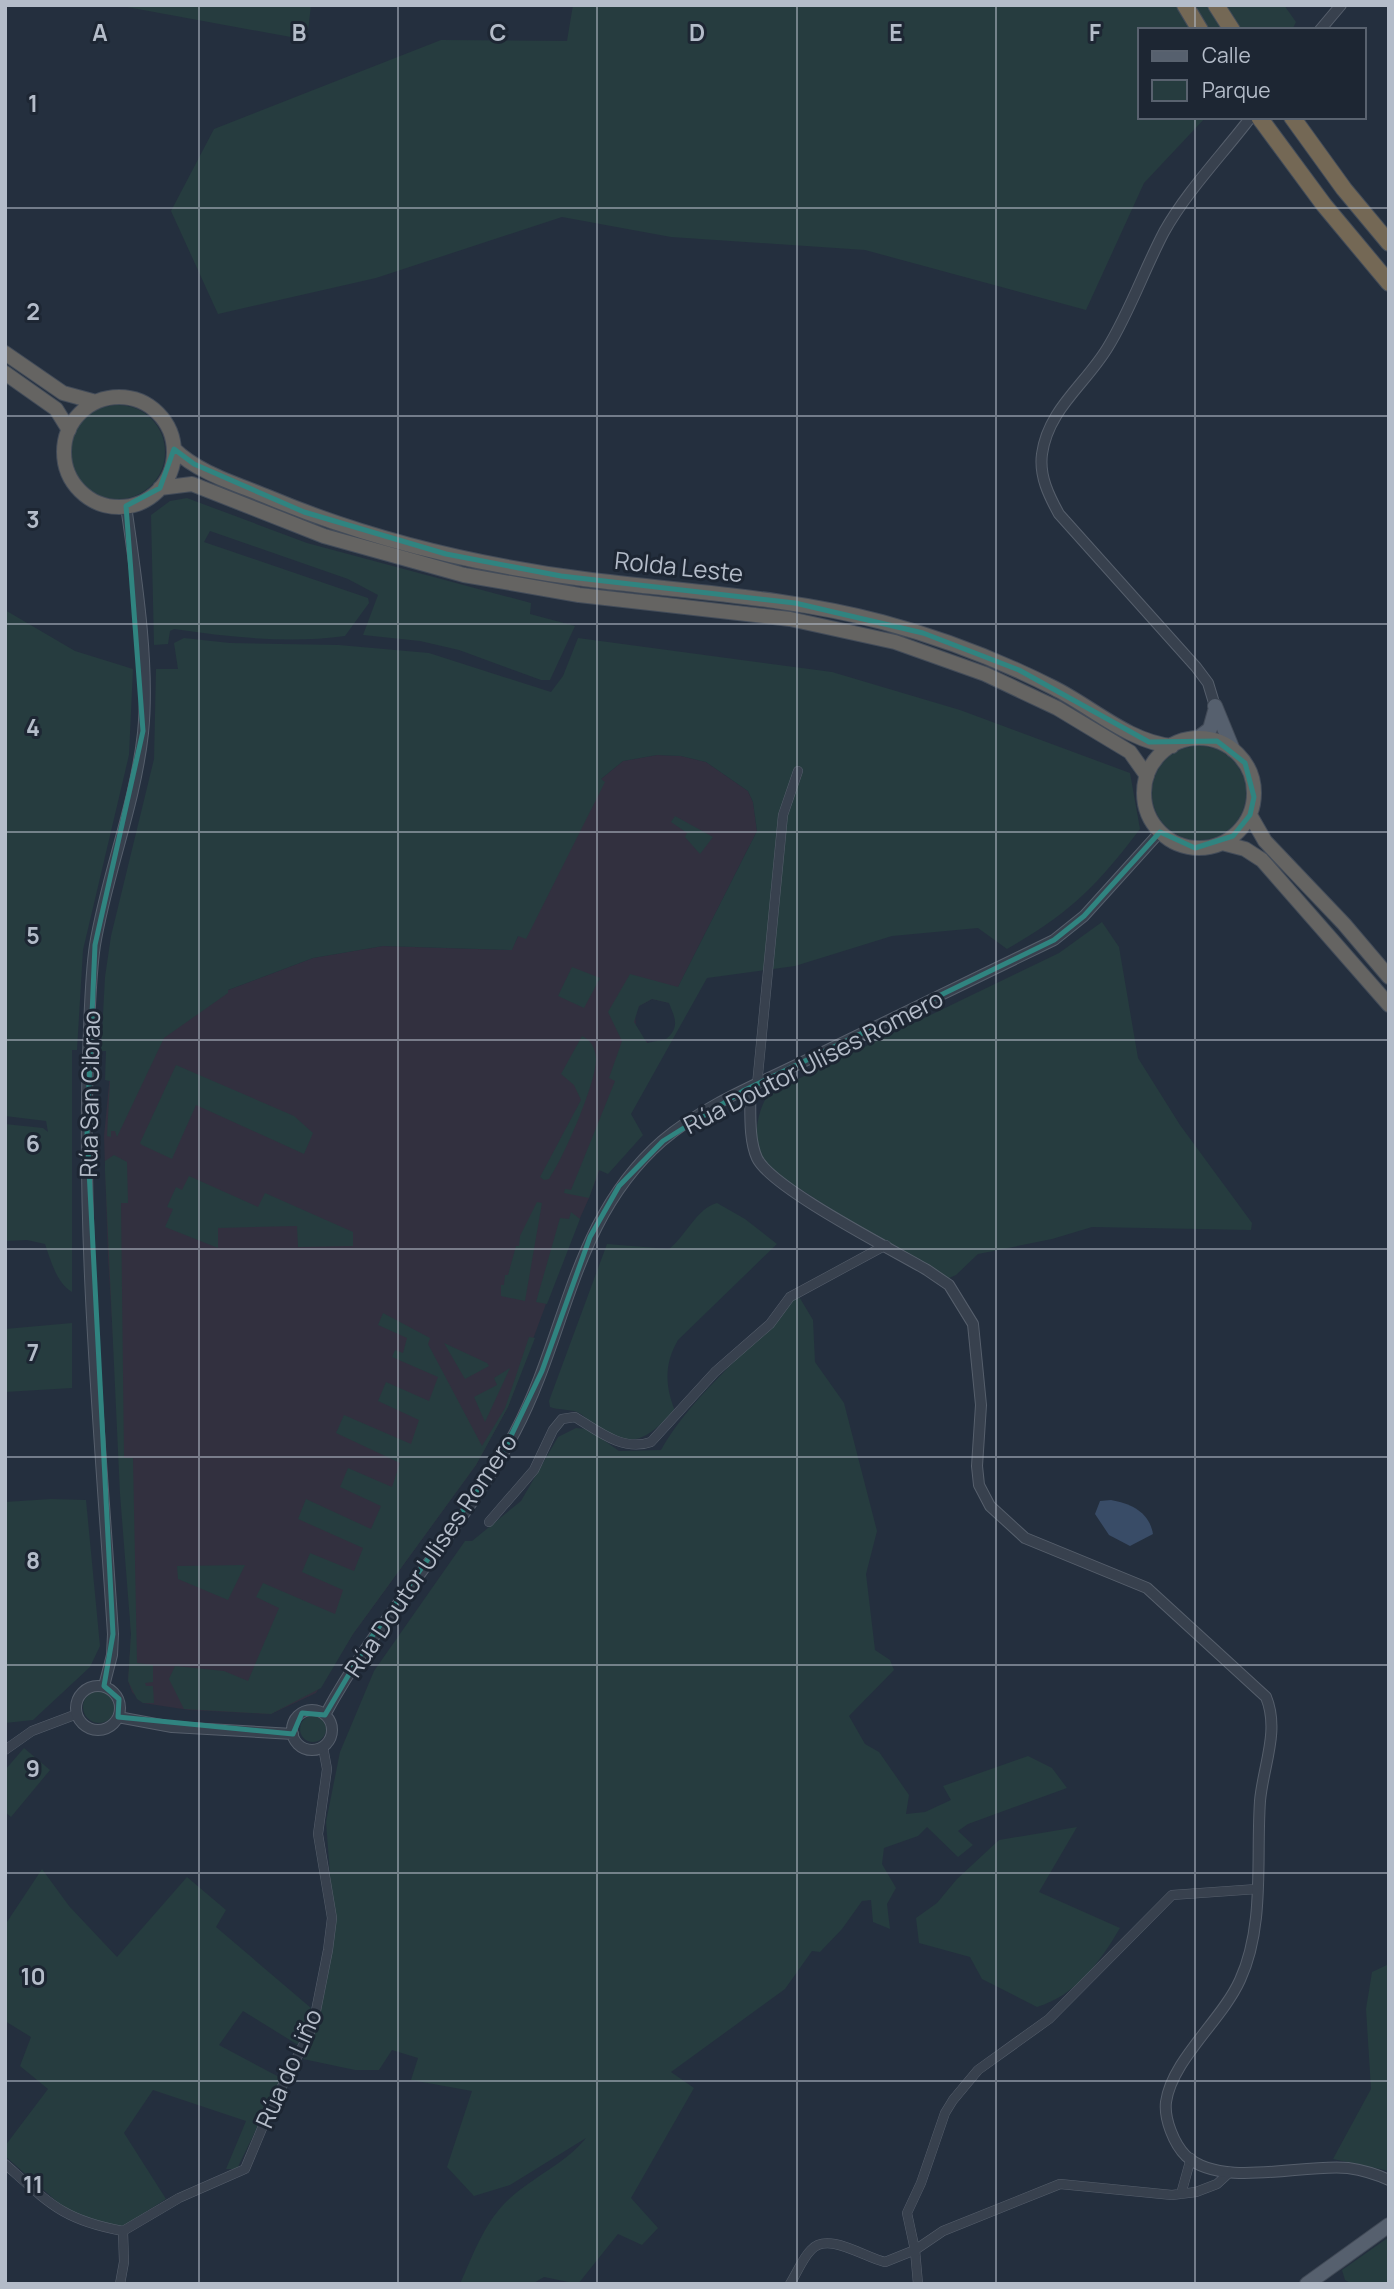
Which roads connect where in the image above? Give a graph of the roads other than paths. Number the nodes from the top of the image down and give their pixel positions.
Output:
1 (1185, 5) edge
2 (1216, 5) edge
3 (1341, 5) edge
4 (1199, 28) edge
5 (1231, 28) edge
6 (1322, 28) edge
7 (1249, 119) edge
8 (1260, 119) edge
9 (1293, 119) edge
10 (1389, 243) edge
11 (1389, 283) edge
12 (5, 353) edge
13 (5, 373) edge
14 (96, 402) junction
15 (69, 430) junction
16 (174, 449) junction
17 (160, 488) junction
18 (126, 506) junction
19 (1215, 706) junction
20 (1198, 738) junction
21 (1172, 746) junction
22 (1233, 750) junction
23 (798, 771) dead end
24 (1147, 776) junction
25 (1250, 815) junction
26 (1160, 832) junction
27 (1222, 843) junction
28 (1389, 977) edge
29 (1389, 1005) edge
30 (753, 1086) junction
31 (886, 1245) junction
32 (489, 1522) dead end
33 (104, 1686) junction
34 (77, 1714) junction
35 (325, 1715) junction
36 (118, 1717) junction
37 (293, 1734) junction
38 (323, 1747) junction
39 (5, 1750) edge
40 (1257, 1889) junction
41 (1191, 2158) junction
42 (5, 2164) edge
43 (1230, 2172) junction
44 (1389, 2180) edge
45 (1181, 2193) junction
46 (1389, 2225) edge
47 (123, 2231) junction
48 (915, 2250) junction
49 (120, 2284) edge
50 (790, 2284) edge
51 (918, 2284) edge
52 (1307, 2284) edge

1 - 4 highway
2 - 5 highway
3 - 6 street
7 - 19 street
8 - 11 highway
9 - 10 highway
12 - 14 highway
13 - 15 highway
14 - 15 highway
14 - 16 highway
15 - 18 highway
16 - 17 highway
16 - 21 highway, Rolda Leste
17 - 18 highway, Rolda Leste
17 - 24 highway, Rolda Leste
18 - 33 street, Rúa San Cibrao
19 - 20 main road
19 - 22 main road
20 - 21 highway
20 - 22 highway
21 - 24 highway
22 - 25 highway
23 - 30 street
24 - 26 highway
25 - 27 highway
25 - 28 highway
26 - 27 highway
26 - 30 street, Rúa Doutor Ulises Romero
27 - 29 highway
30 - 31 street
30 - 35 street, Rúa Doutor Ulises Romero
31 - 32 street
31 - 40 street
33 - 34 street
33 - 36 street
34 - 36 street
34 - 39 street
35 - 37 street
35 - 38 street
36 - 37 street
37 - 38 street
38 - 47 street, Rúa do Liño
40 - 41 street
40 - 48 street
41 - 43 street
41 - 45 street
42 - 47 street
43 - 44 street
43 - 45 street
45 - 48 street
46 - 52 main road
47 - 49 street
48 - 50 street
48 - 51 street

